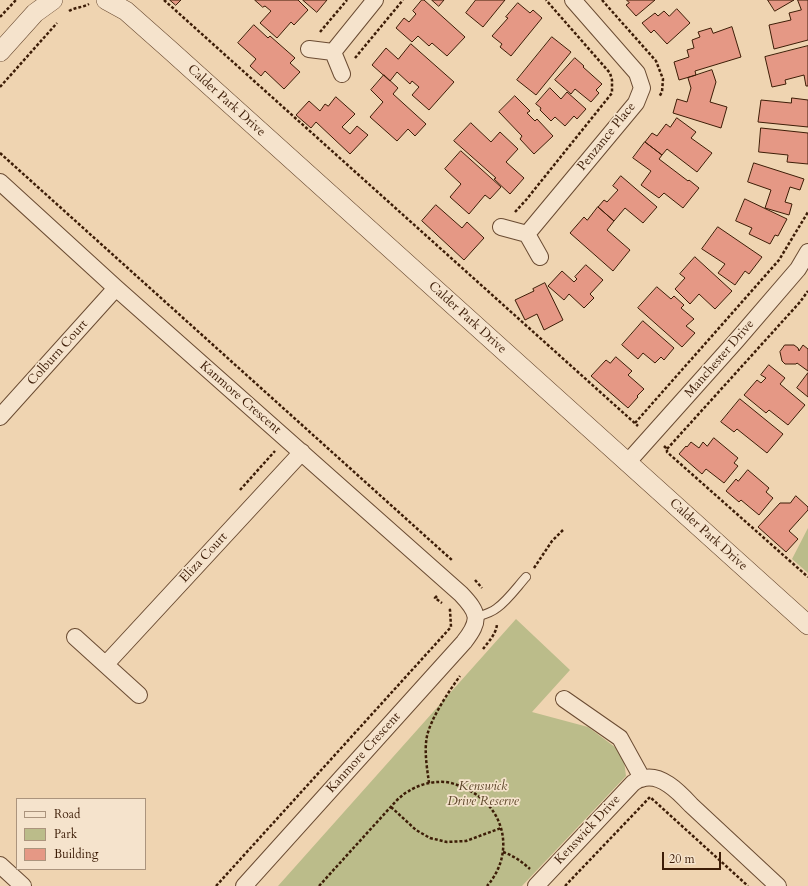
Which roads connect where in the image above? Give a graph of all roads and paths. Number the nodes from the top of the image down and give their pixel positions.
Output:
1 (16, 0) edge
2 (53, 0) edge
3 (164, 0) edge
4 (347, 0) edge
5 (375, 0) edge
6 (403, 0) edge
7 (546, 0) edge
8 (573, 0) edge
9 (99, 1) edge
10 (38, 6) edge
11 (122, 6) edge
12 (64, 15) dead end
13 (0, 17) edge
14 (61, 18) dead end
15 (309, 49) joint
16 (0, 52) edge
17 (332, 52) junction
18 (342, 74) joint
19 (0, 87) edge
20 (0, 182) edge
21 (808, 212) edge
22 (501, 227) joint
23 (527, 234) junction
24 (808, 252) edge
25 (540, 257) dead end
26 (116, 288) junction
27 (808, 291) edge
28 (0, 417) edge
29 (635, 423) junction
30 (651, 436) junction
31 (667, 450) junction
32 (302, 452) junction
33 (628, 463) junction
34 (564, 529) dead end
35 (526, 577) joint
36 (808, 577) edge
37 (448, 582) junction
38 (476, 617) junction
39 (808, 625) edge
40 (75, 637) dead end
41 (106, 664) junction
42 (460, 675) dead end
43 (139, 695) dead end
44 (564, 699) dead end
45 (642, 778) junction
46 (429, 783) junction
47 (391, 807) junction
48 (501, 828) junction
49 (503, 852) junction
50 (0, 865) edge
51 (539, 883) edge
52 (23, 886) edge
53 (216, 886) edge
54 (244, 886) edge
55 (319, 886) edge
56 (487, 886) edge
57 (565, 886) edge
58 (748, 886) edge
59 (778, 886) edge

1 - 13 path
2 - 10 street
3 - 29 path
4 - 15 path
5 - 17 street
6 - 18 path
7 - 22 path
8 - 23 street, Penzance Place
9 - 11 street, Calder Park Drive
9 - 12 path
10 - 16 street
11 - 33 street, Calder Park Drive
14 - 19 path
15 - 17 street
17 - 18 street
20 - 26 street, Kanmore Crescent
21 - 29 path
22 - 23 street
23 - 25 street
24 - 30 street, Manchester Drive
26 - 28 street, Colburn Court
26 - 32 street, Kanmore Crescent
27 - 31 path
29 - 30 path
30 - 31 path
30 - 33 street, Manchester Drive
31 - 36 path
32 - 37 street, Kanmore Crescent
32 - 41 street, Eliza Court
33 - 39 street, Calder Park Drive
34 - 35 path
35 - 38 lane
37 - 38 street, Kanmore Crescent
37 - 53 path
38 - 54 street, Kanmore Crescent
40 - 41 street
41 - 43 street
42 - 46 path
44 - 45 street
45 - 51 street, Kenswick Drive
45 - 59 street
46 - 47 path
46 - 48 path
47 - 48 path
47 - 55 path
48 - 49 path
49 - 51 path
49 - 56 path
50 - 52 street
57 - 58 path

